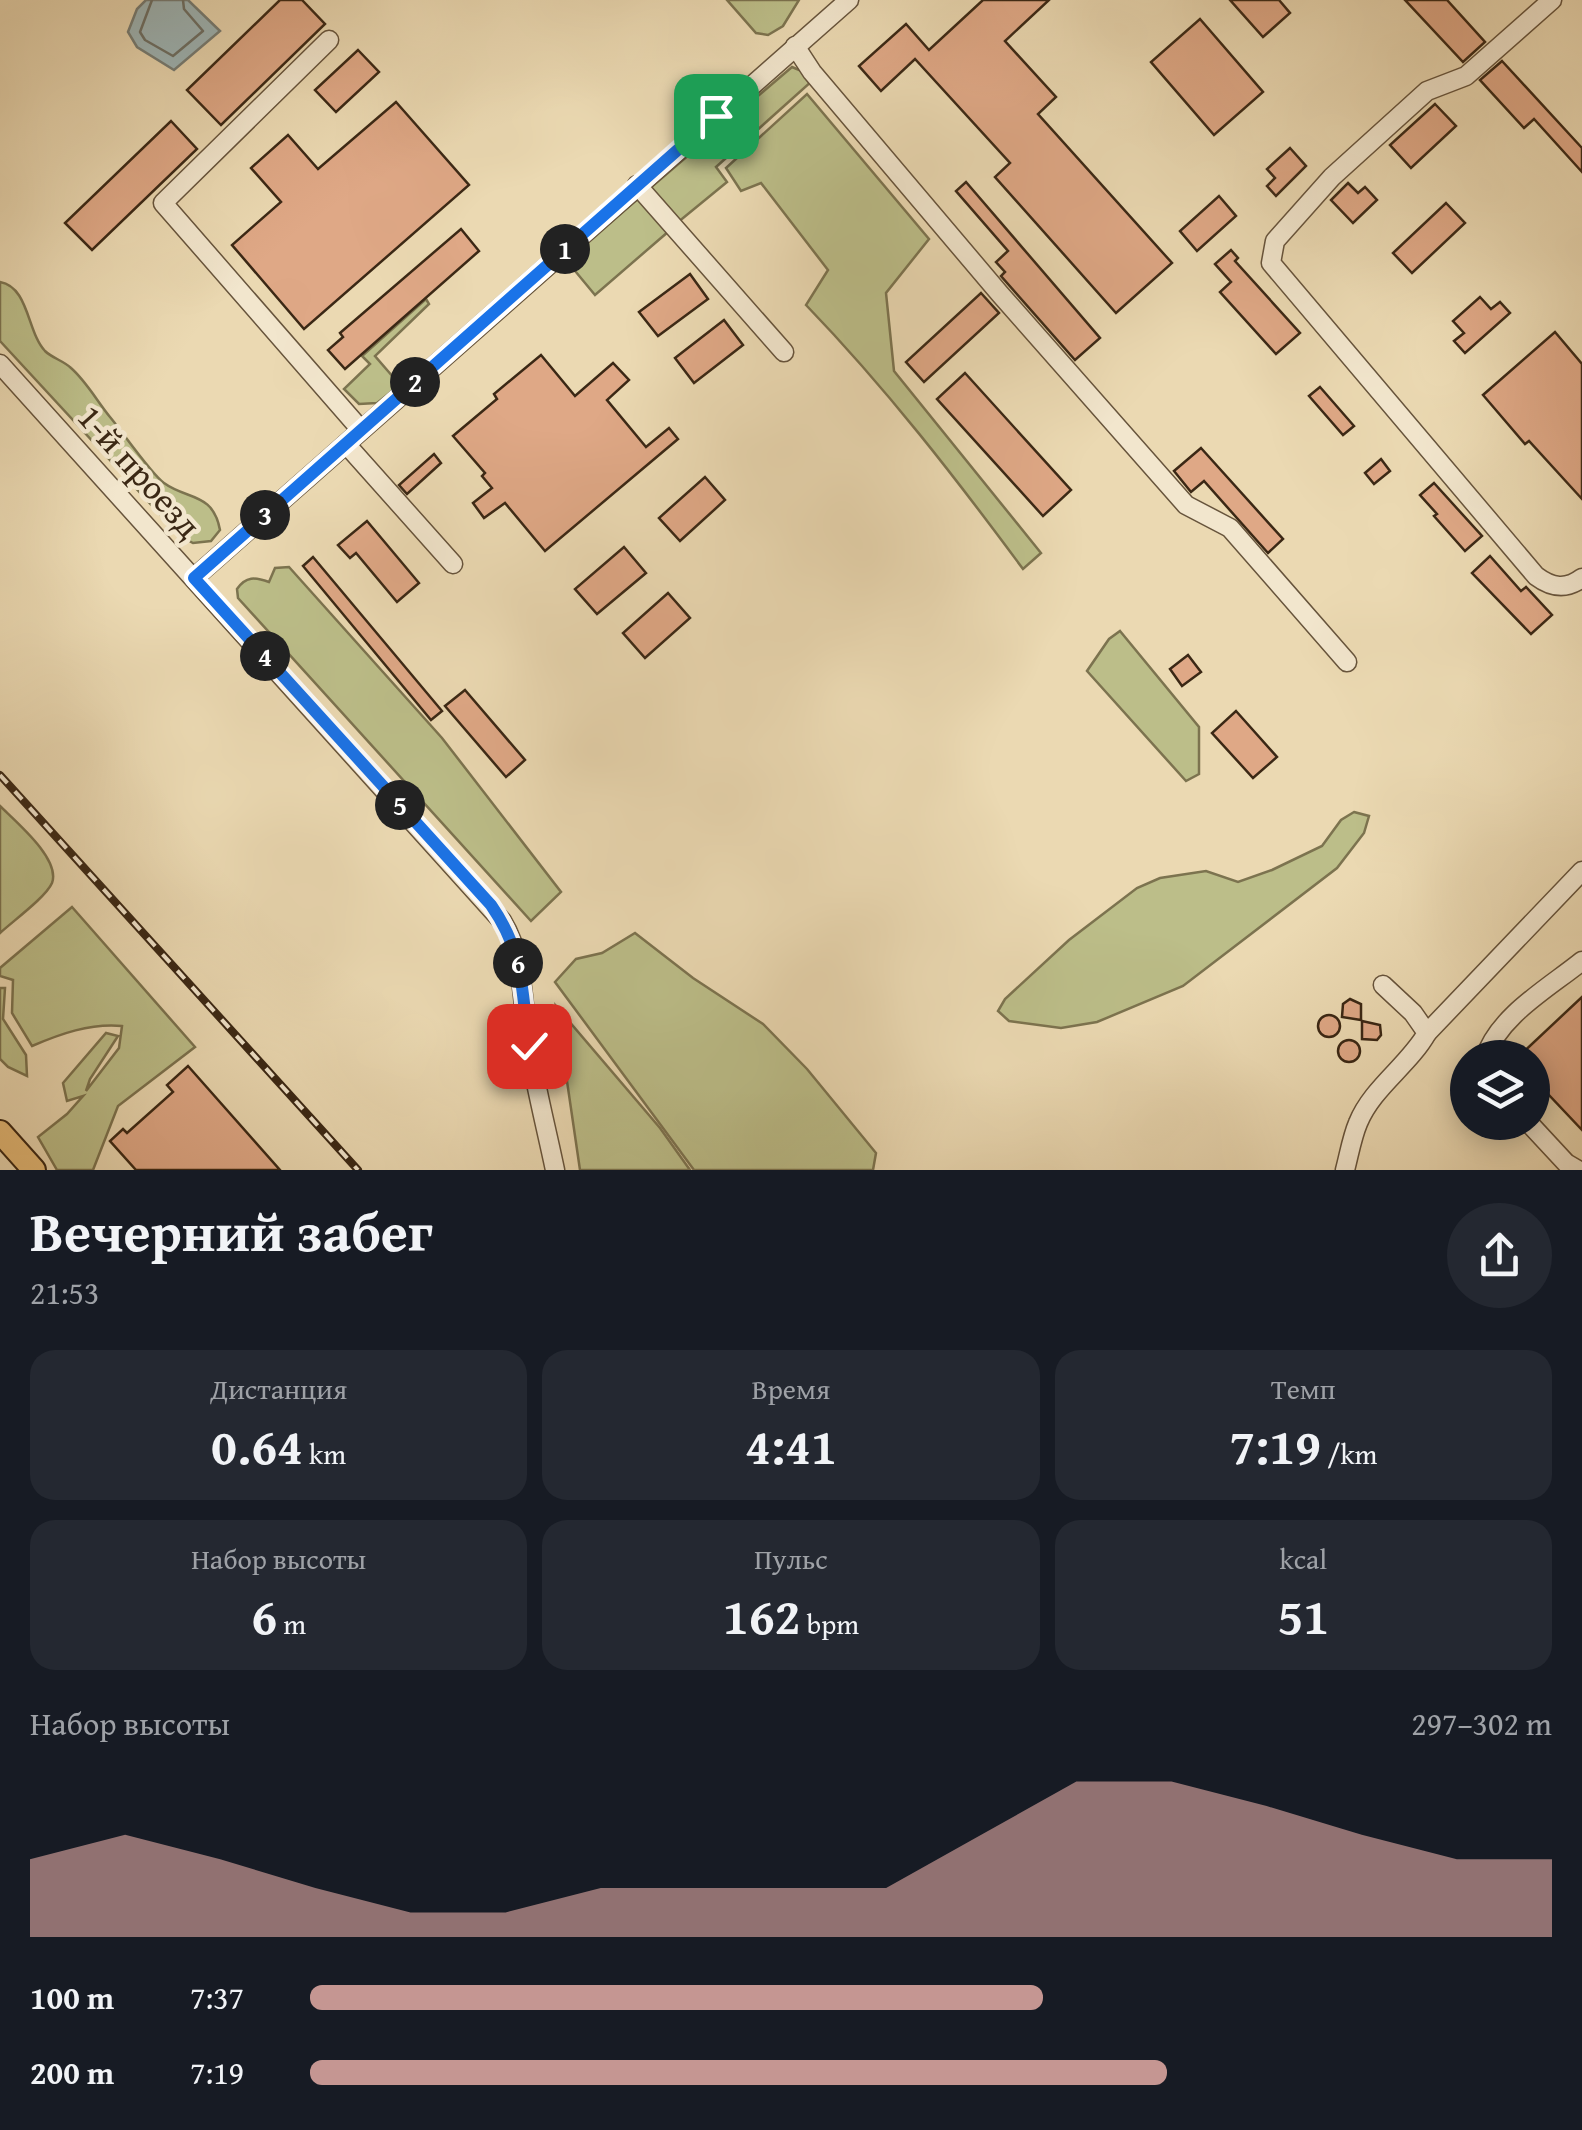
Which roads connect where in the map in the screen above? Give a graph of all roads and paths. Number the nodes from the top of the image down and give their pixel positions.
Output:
1 (849, 0) edge
2 (1552, 0) edge
3 (329, 40) dead end
4 (794, 46) junction
5 (637, 185) junction
6 (784, 352) dead end
7 (0, 364) edge
8 (361, 430) junction
9 (346, 444) junction
10 (453, 564) dead end
11 (194, 578) junction
12 (1582, 578) edge
13 (1348, 662) dead end
14 (1582, 870) edge
15 (1582, 960) edge
16 (1384, 985) dead end
17 (1428, 1033) junction
18 (1491, 1040) edge
19 (0, 1132) edge
20 (1545, 1140) edge
21 (34, 1170) edge
22 (556, 1170) edge
23 (1345, 1170) edge
24 (1578, 1170) edge

1 - 4 street
2 - 12 street
3 - 8 street
4 - 5 street
4 - 13 street
5 - 6 street
5 - 8 street
7 - 11 street, 1-й проезд
8 - 9 street
9 - 10 street
9 - 11 street
11 - 22 street, 1-й проезд
14 - 17 street
15 - 18 street
16 - 17 street
17 - 23 street
19 - 21 main road
20 - 24 street

